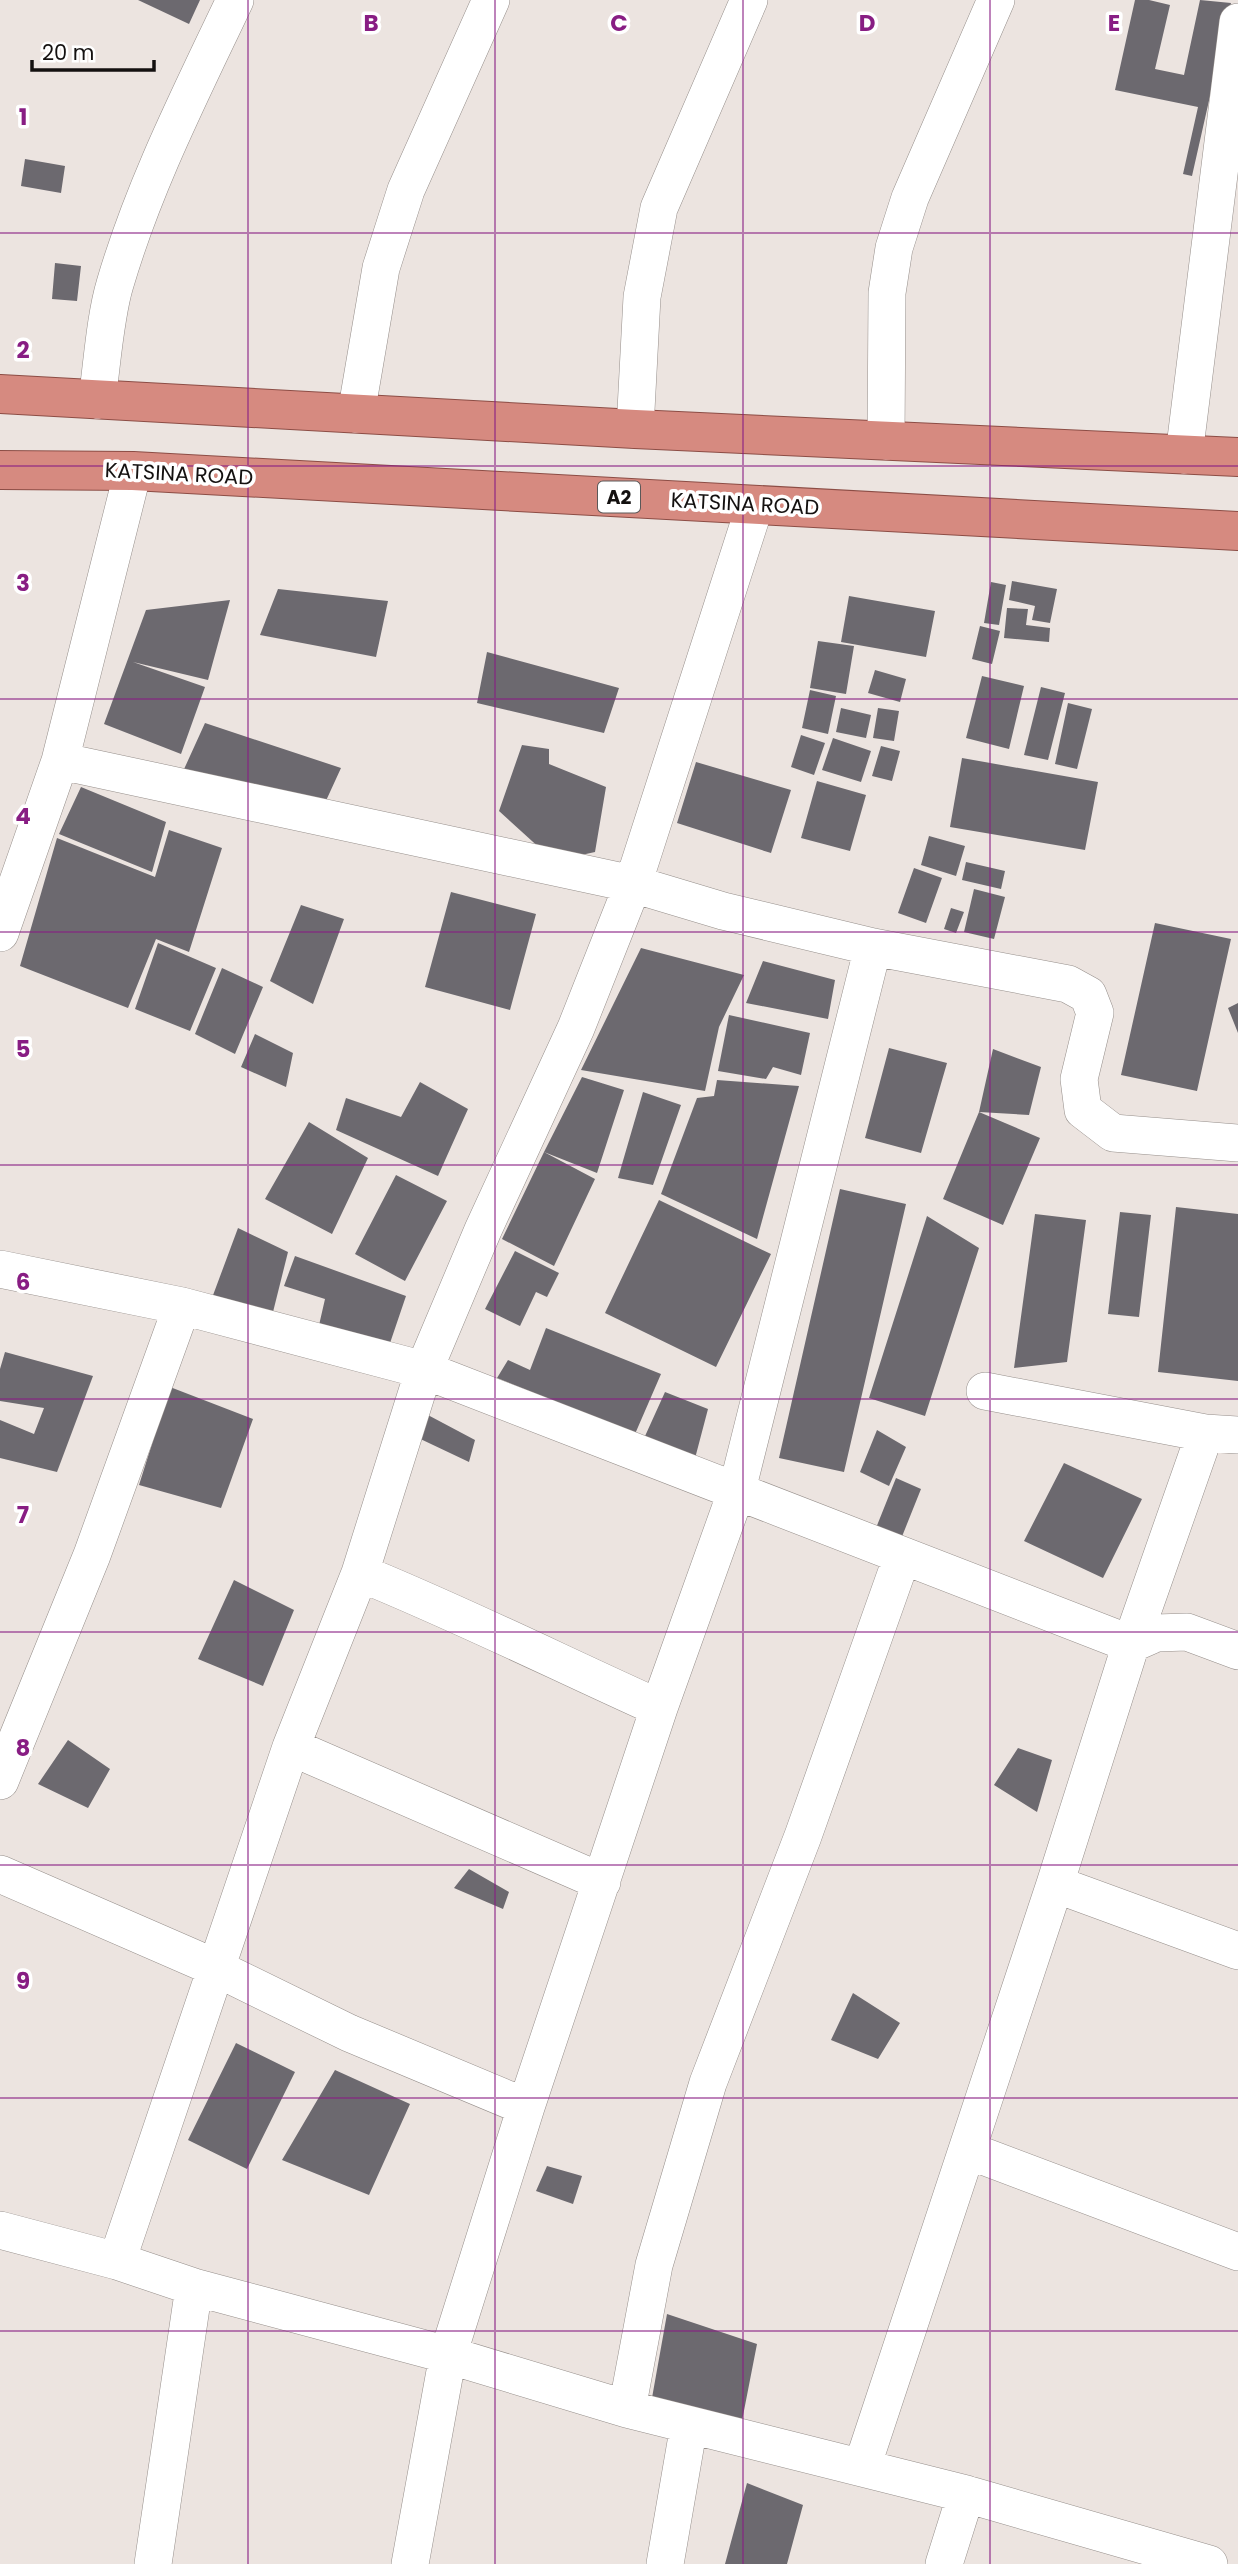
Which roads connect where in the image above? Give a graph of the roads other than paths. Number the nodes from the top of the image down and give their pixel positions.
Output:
1 (235, 0) edge
2 (491, 0) edge
3 (749, 0) edge
4 (996, 0) edge
5 (1238, 22) edge
6 (0, 394) edge
7 (97, 400) junction
8 (356, 414) junction
9 (635, 429) junction
10 (886, 441) junction
11 (1184, 454) junction
12 (1238, 457) edge
13 (0, 470) edge
14 (133, 471) junction
15 (755, 505) junction
16 (1238, 531) edge
17 (60, 761) junction
18 (634, 884) junction
19 (0, 933) edge
20 (873, 947) junction
21 (1238, 1143) edge
22 (0, 1269) edge
23 (182, 1306) junction
24 (425, 1370) junction
25 (985, 1391) dead end
26 (1222, 1434) edge
27 (737, 1490) junction
28 (902, 1557) junction
29 (360, 1573) junction
30 (1131, 1644) junction
31 (1238, 1651) edge
32 (659, 1708) junction
33 (291, 1747) junction
34 (0, 1781) edge
35 (0, 1874) edge
36 (602, 1882) junction
37 (1055, 1884) junction
38 (1238, 1951) edge
39 (216, 1968) junction
40 (526, 2107) junction
41 (967, 2150) junction
42 (0, 2231) edge
43 (1238, 2252) edge
44 (117, 2261) junction
45 (194, 2287) junction
46 (448, 2355) junction
47 (627, 2409) junction
48 (689, 2425) junction
49 (862, 2467) junction
50 (966, 2494) junction
51 (153, 2564) edge
52 (410, 2564) edge
53 (665, 2564) edge
54 (944, 2564) edge
55 (1209, 2564) edge

1 - 7 street
2 - 8 street
3 - 9 street
4 - 10 street
5 - 11 street
6 - 7 highway
7 - 8 highway
8 - 9 highway
9 - 10 highway
10 - 11 highway
11 - 12 highway
13 - 14 highway, KATSINA ROAD / A2
14 - 15 highway, KATSINA ROAD / A2
14 - 17 street
15 - 16 highway, KATSINA ROAD / A2
15 - 18 street
17 - 18 street
17 - 19 street
18 - 20 street
18 - 24 street
20 - 21 street
20 - 27 street
22 - 23 street
23 - 24 street
23 - 34 street
24 - 27 street
24 - 29 street
25 - 26 street
26 - 30 street
27 - 28 street
27 - 32 street
28 - 30 street
28 - 47 street
29 - 32 street
29 - 33 street
30 - 31 street
30 - 37 street
32 - 36 street
33 - 36 street
33 - 39 street
35 - 39 street
36 - 40 street
37 - 38 street
37 - 41 street
39 - 40 street
39 - 44 street
40 - 46 street
41 - 43 street
41 - 49 street
42 - 44 street
44 - 45 street
45 - 46 street
45 - 51 street
46 - 47 street
46 - 52 street
47 - 48 street
48 - 49 street
48 - 53 street
49 - 50 street
50 - 54 street
50 - 55 street

